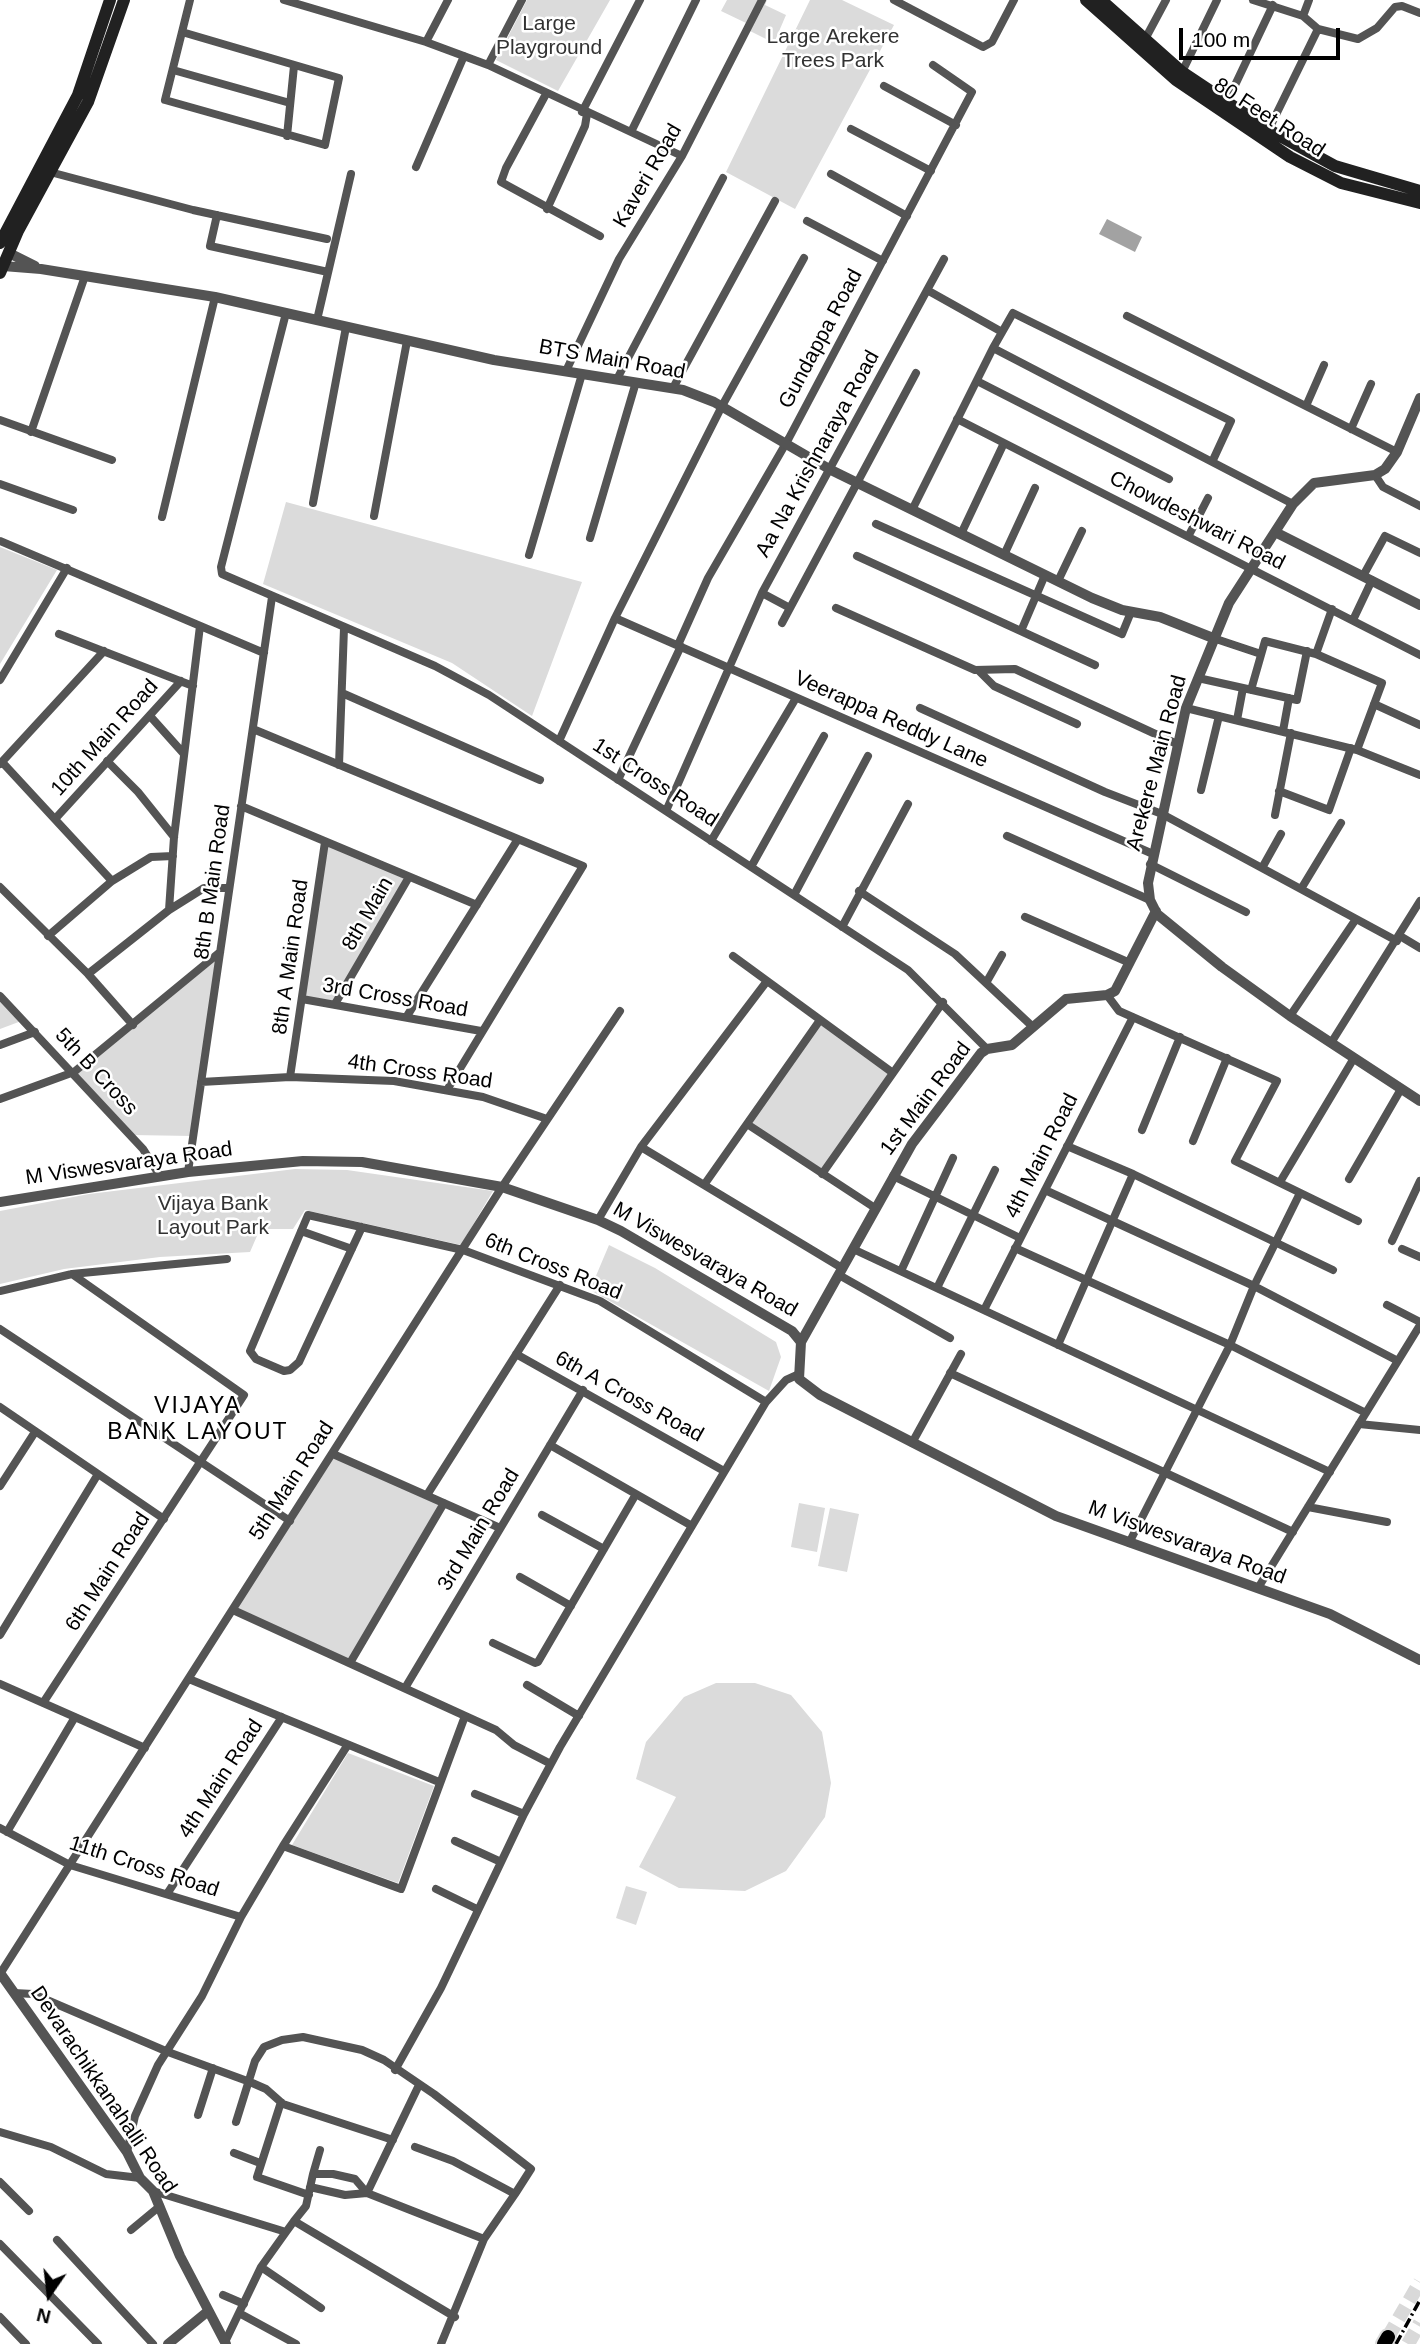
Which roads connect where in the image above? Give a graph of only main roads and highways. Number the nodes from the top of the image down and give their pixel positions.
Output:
1 (110, 0) edge
2 (124, 0) edge
3 (1086, 0) edge
4 (1104, 1) edge
5 (1143, 45) junction
6 (1266, 135) junction
7 (1340, 168) junction
8 (1335, 180) junction
9 (1420, 191) edge
10 (1420, 204) edge
11 (3, 249) edge
12 (1, 268) edge

1 - 11 main road
2 - 11 main road
3 - 5 main road, 80 Feet Road
4 - 5 main road, 80 Feet Road
5 - 6 main road, 80 Feet Road
5 - 6 main road, 80 Feet Road
6 - 7 main road, 80 Feet Road
6 - 8 main road, 80 Feet Road
7 - 8 main road
7 - 9 main road, 80 Feet Road
8 - 10 main road, 80 Feet Road
11 - 12 main road

